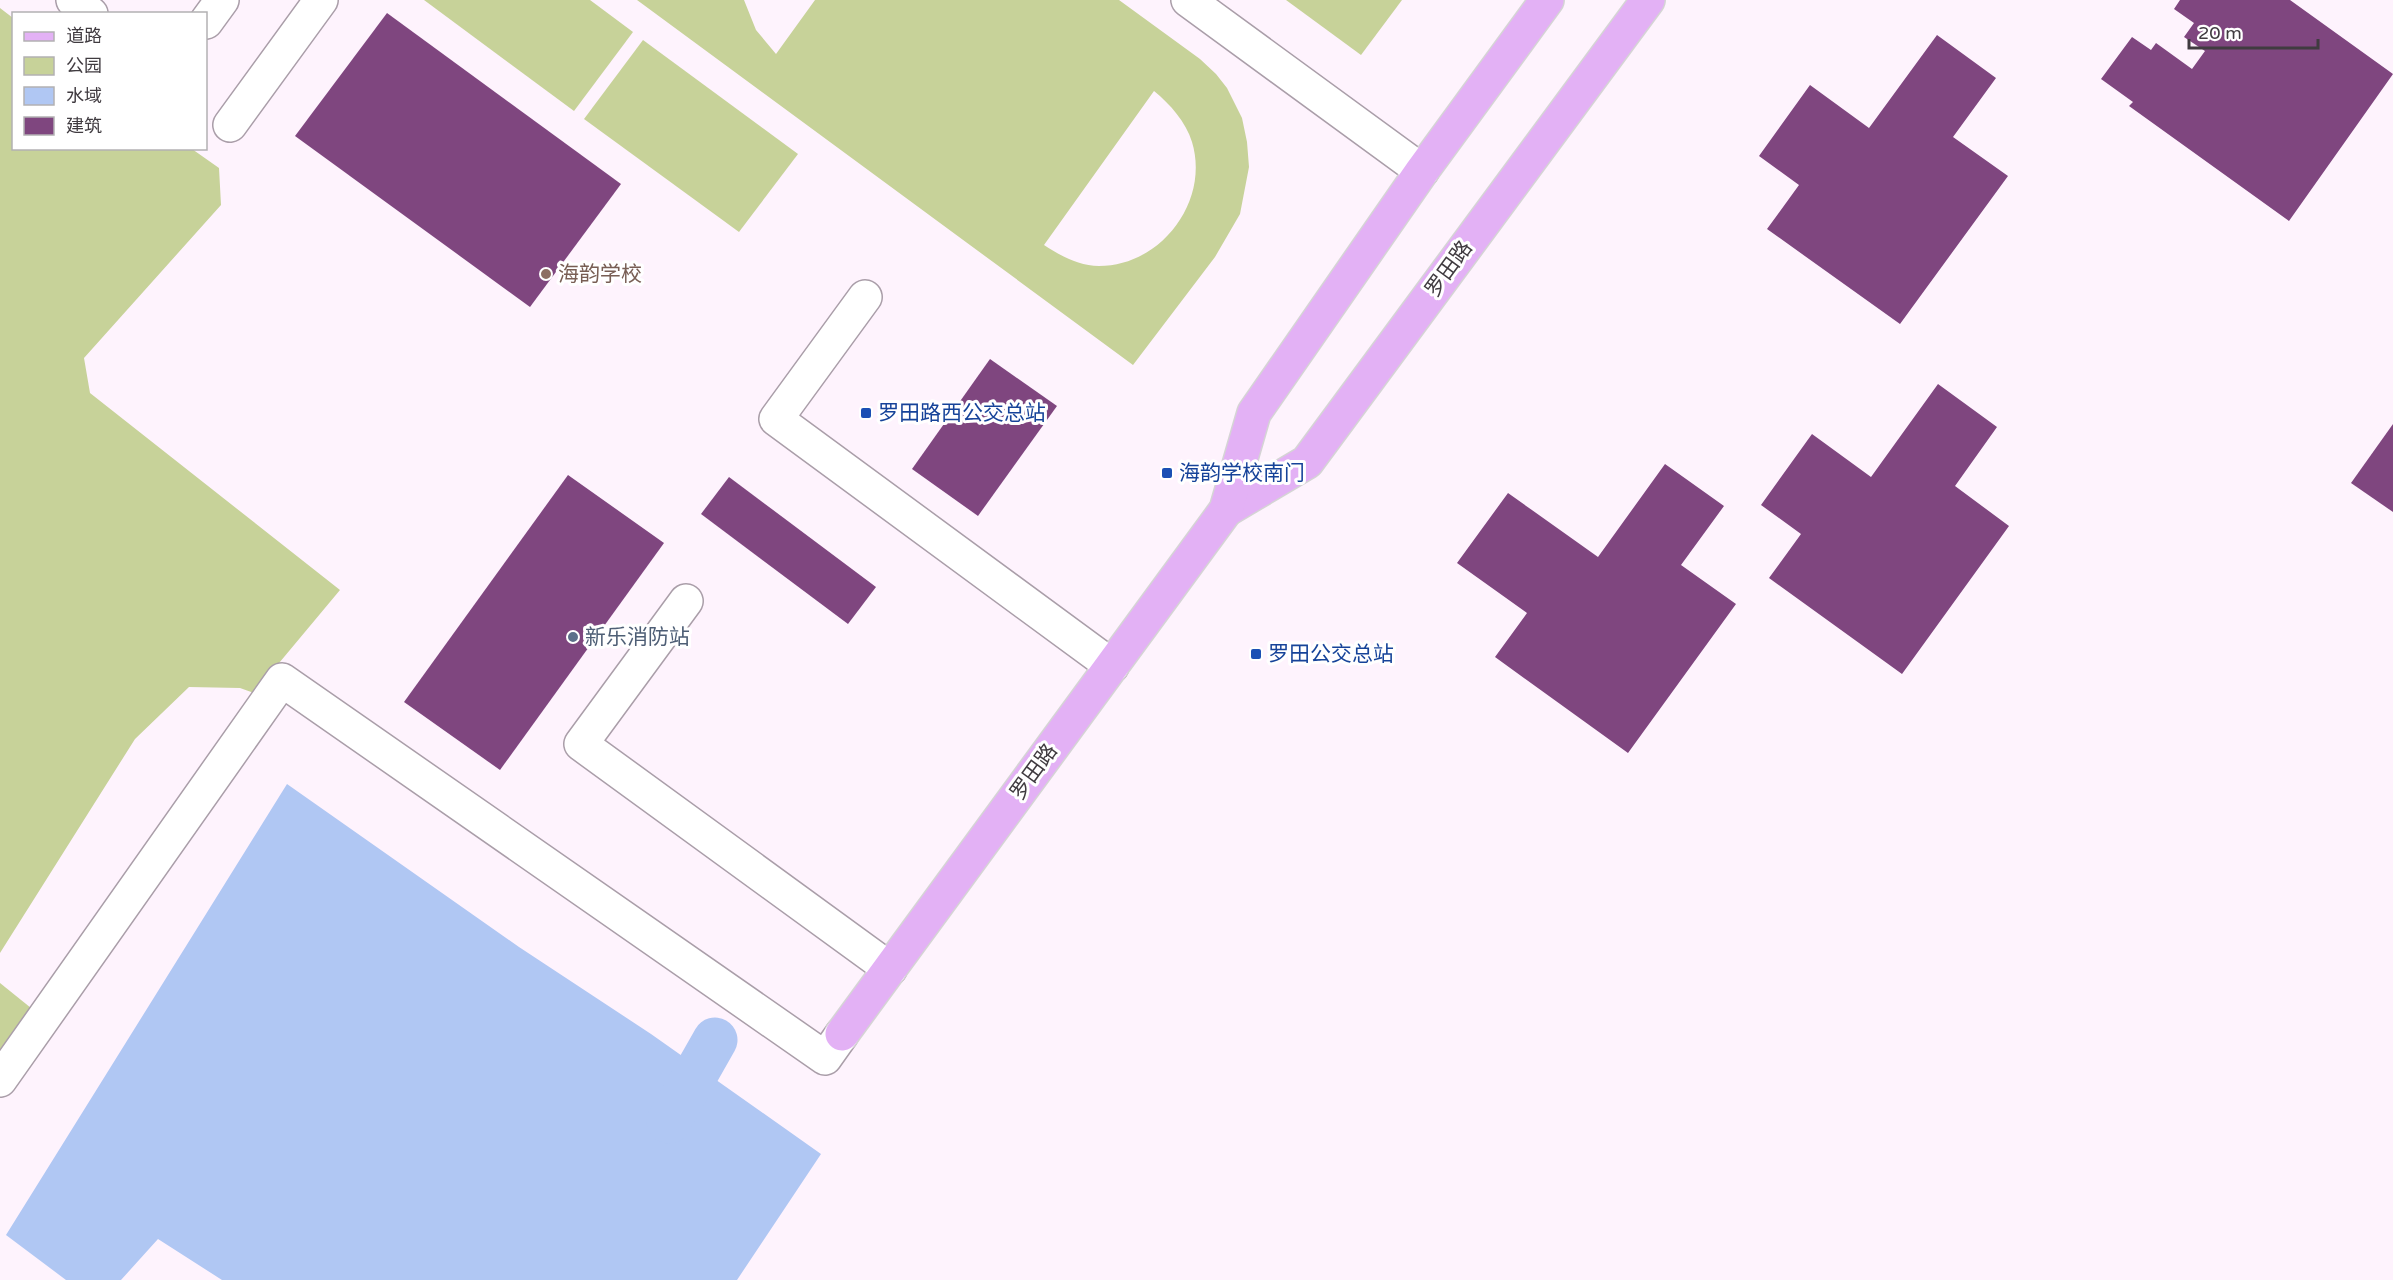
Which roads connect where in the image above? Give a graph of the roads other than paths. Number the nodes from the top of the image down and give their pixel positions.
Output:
1 (73, 0) edge
2 (222, 0) edge
3 (321, 0) edge
4 (1188, 0) edge
5 (1547, 0) edge
6 (1648, 0) edge
7 (88, 12) edge
8 (207, 21) edge
9 (230, 125) dead end
10 (1422, 171) junction
11 (865, 297) dead end
12 (1226, 510) junction
13 (686, 601) dead end
14 (1112, 666) junction
15 (890, 969) junction
16 (842, 1034) joint
17 (0, 1080) edge

1 - 7 lane
2 - 8 lane
3 - 9 lane
4 - 10 lane
5 - 10 main road, 罗田路
6 - 12 main road, 罗田路
10 - 12 main road, 罗田路
11 - 14 lane
12 - 14 main road, 罗田路
13 - 15 lane
14 - 15 main road, 罗田路
15 - 16 main road, 罗田路
16 - 17 lane

